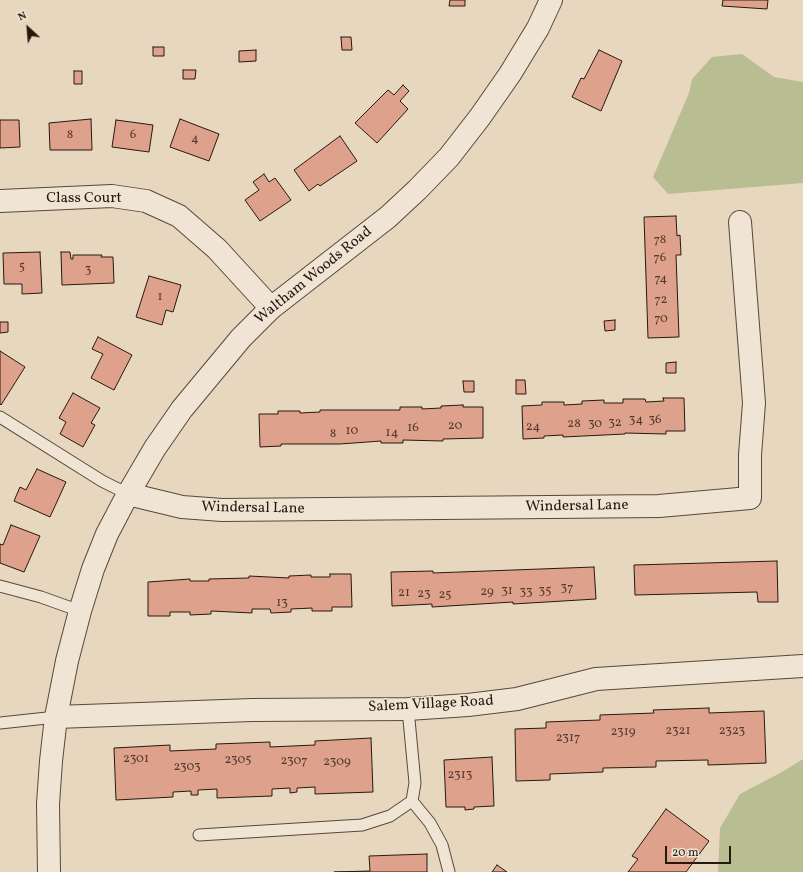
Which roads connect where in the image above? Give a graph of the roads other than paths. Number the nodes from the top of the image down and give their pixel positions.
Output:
1 (551, 0) edge
2 (0, 201) edge
3 (740, 222) dead end
4 (271, 308) junction
5 (0, 417) edge
6 (128, 494) junction
7 (0, 586) edge
8 (80, 611) junction
9 (803, 666) edge
10 (408, 709) junction
11 (56, 717) junction
12 (0, 723) edge
13 (412, 801) junction
14 (199, 836) dead end
15 (49, 872) edge
16 (449, 872) edge

1 - 4 street, Waltham Woods Road
2 - 4 street, Class Court
3 - 6 street, Windersal Lane
4 - 6 street, Waltham Woods Road
5 - 6 lane
6 - 8 street, Waltham Woods Road
7 - 8 lane
8 - 11 street, Waltham Woods Road
9 - 10 street, Salem Village Road
10 - 11 street, Salem Village Road
10 - 13 lane
11 - 12 lane
11 - 15 street, Waltham Woods Road
13 - 14 lane
13 - 16 lane

